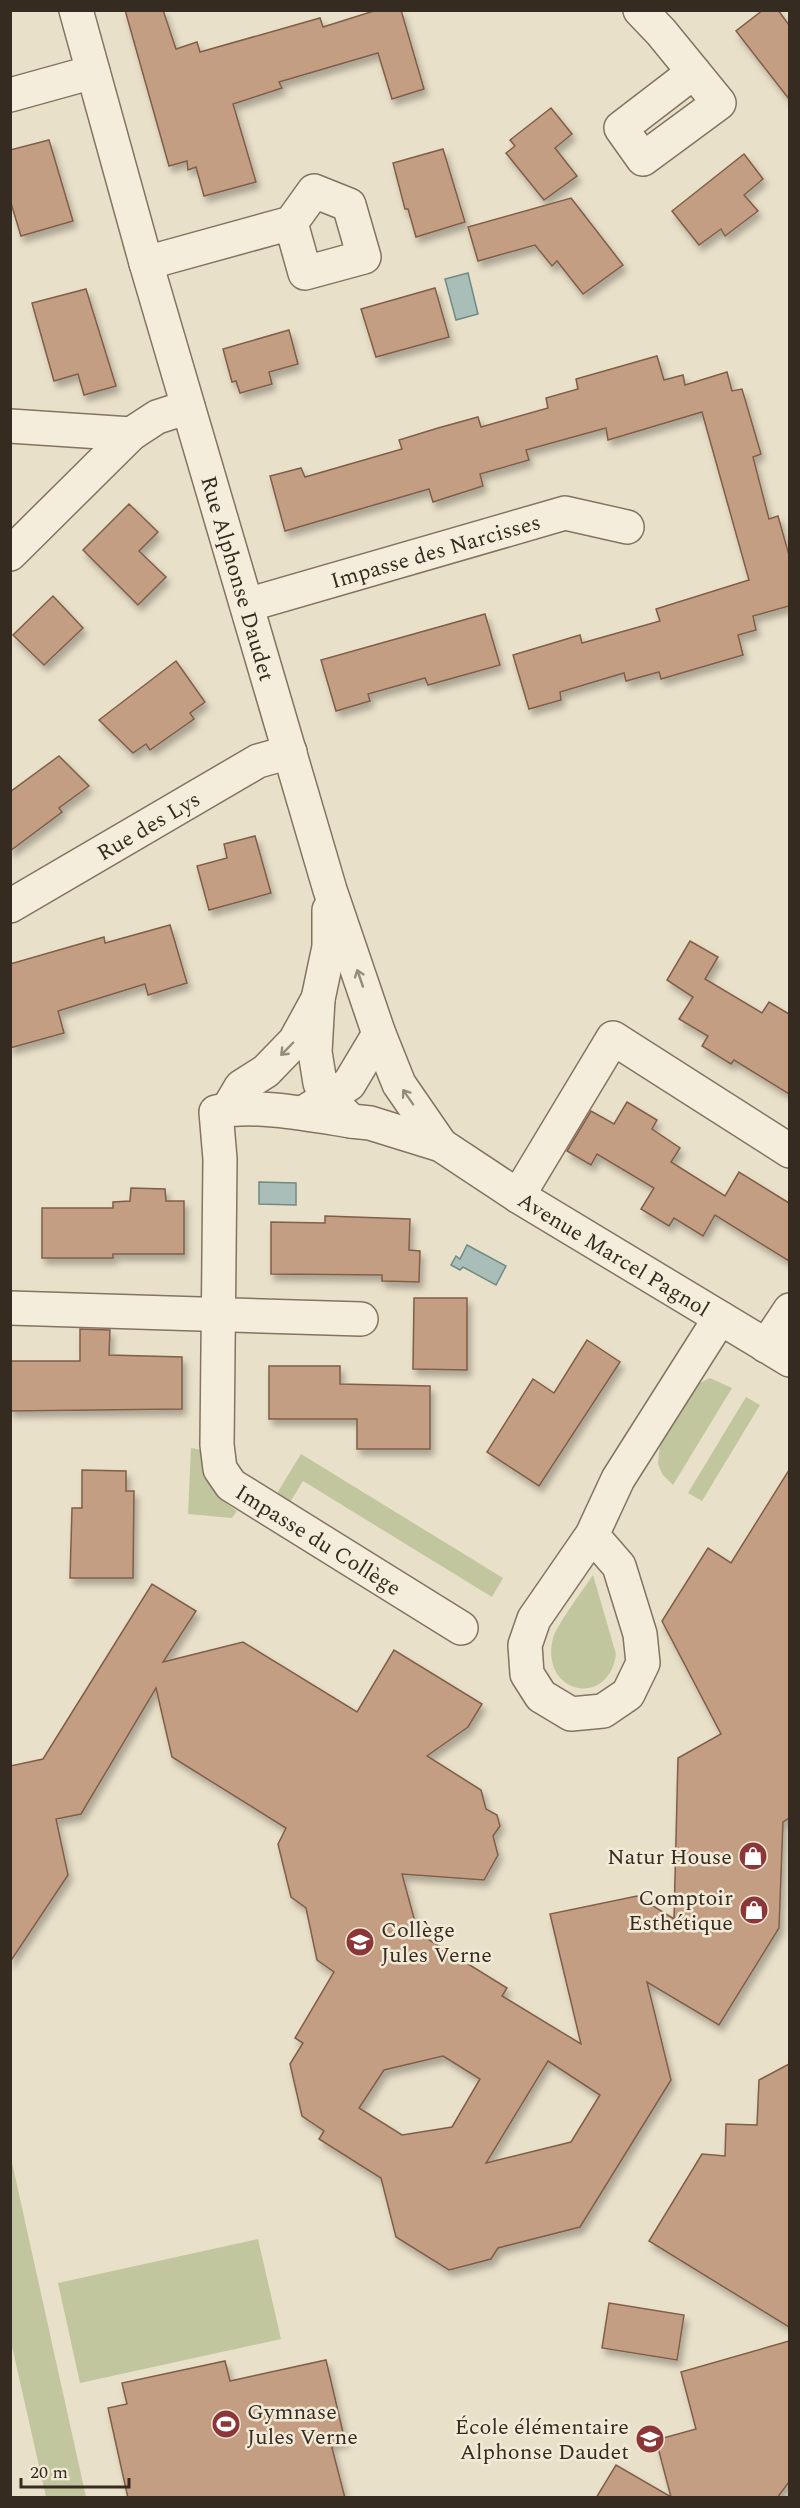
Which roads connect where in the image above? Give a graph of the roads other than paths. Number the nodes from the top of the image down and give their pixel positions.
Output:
1 (76, 10) edge
2 (640, 10) edge
3 (93, 72) junction
4 (694, 72) dead end
5 (10, 95) edge
6 (291, 223) dead end
7 (146, 263) junction
8 (188, 407) junction
9 (10, 426) edge
10 (131, 434) junction
11 (627, 527) dead end
12 (10, 554) edge
13 (247, 605) junction
14 (290, 752) junction
15 (330, 890) junction
16 (10, 906) edge
17 (318, 999) junction
18 (379, 1034) junction
19 (315, 1106) junction
20 (222, 1111) junction
21 (441, 1145) junction
22 (789, 1151) edge
23 (518, 1196) junction
24 (10, 1308) edge
25 (789, 1310) edge
26 (218, 1316) junction
27 (720, 1318) junction
28 (361, 1319) dead end
29 (778, 1353) edge
30 (592, 1535) junction
31 (461, 1628) dead end

1 - 3 street, Rue Alphonse Daudet
2 - 4 street
3 - 5 street
3 - 7 street, Rue Alphonse Daudet
6 - 7 street
7 - 8 street, Rue Alphonse Daudet
8 - 10 street
8 - 13 street, Rue Alphonse Daudet
9 - 10 street
10 - 12 street
11 - 13 street, Impasse des Narcisses
13 - 14 street, Rue Alphonse Daudet
14 - 15 street, Rue Alphonse Daudet
14 - 16 street, Rue des Lys
15 - 17 street
18 -> 15 street, Rue Alphonse Daudet
17 - 19 street
17 -> 20 street
18 - 19 street
21 -> 18 street, Avenue Marcel Pagnol
19 - 20 street
19 - 21 street, Avenue Marcel Pagnol
20 - 26 street, Impasse du Collège
21 - 23 street, Avenue Marcel Pagnol
22 - 23 street
23 - 27 street, Avenue Marcel Pagnol
24 - 26 street
25 - 29 street
26 - 28 street
26 - 31 street, Impasse du Collège
27 - 29 street, Avenue Marcel Pagnol
27 - 30 street
30 - 30 street

